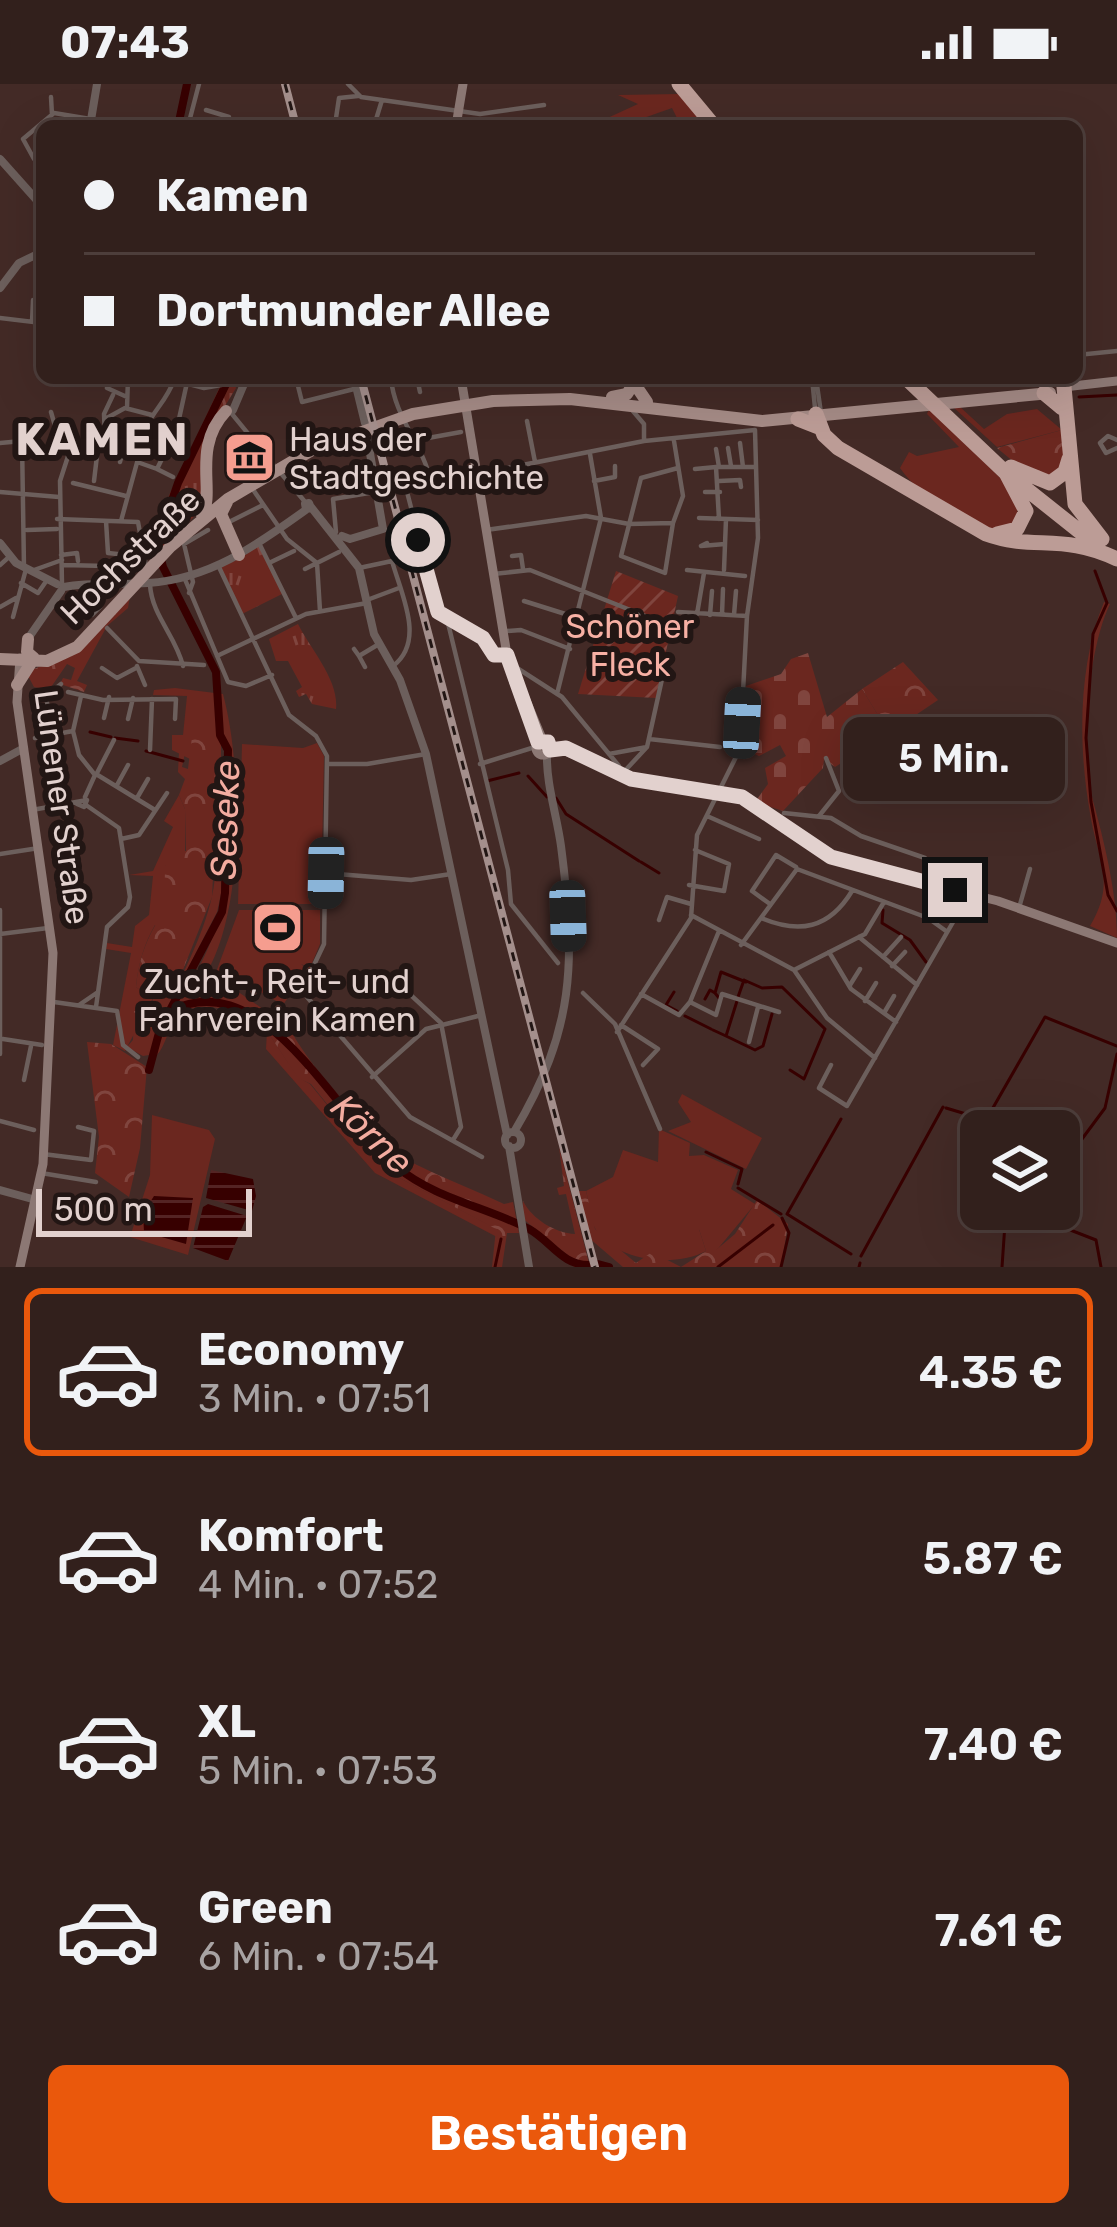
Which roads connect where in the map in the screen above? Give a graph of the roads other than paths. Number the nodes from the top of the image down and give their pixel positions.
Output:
1 (97, 84) edge
2 (199, 84) edge
3 (348, 84) edge
4 (686, 88) edge
5 (462, 89) edge
6 (358, 96) junction
7 (51, 97) dead end
8 (382, 100) junction
9 (544, 105) dead end
10 (206, 110) dead end
11 (444, 110) junction
12 (458, 112) junction
13 (473, 114) junction
14 (336, 118) dead end
15 (50, 119) edge
16 (91, 120) edge
17 (190, 120) edge
18 (229, 120) edge
19 (376, 120) edge
20 (458, 120) edge
21 (466, 120) edge
22 (710, 120) edge
23 (717, 120) edge
24 (36, 129) edge
25 (36, 156) edge
26 (0, 157) edge
27 (36, 199) edge
28 (36, 255) edge
29 (0, 288) edge
30 (36, 300) edge
31 (0, 318) edge
32 (32, 322) junction
33 (36, 322) edge
34 (1117, 351) edge
35 (1083, 354) edge
36 (1117, 383) edge
37 (128, 384) edge
38 (169, 384) edge
39 (186, 384) edge
40 (236, 384) edge
41 (298, 384) edge
42 (352, 384) edge
43 (355, 384) edge
44 (392, 384) edge
45 (418, 384) edge
46 (462, 384) edge
47 (632, 384) edge
48 (632, 384) edge
49 (815, 384) edge
50 (815, 384) edge
51 (913, 384) edge
52 (924, 384) edge
53 (106, 388) dead end
54 (420, 392) dead end
55 (1059, 393) junction
56 (113, 395) junction
57 (127, 397) junction
58 (629, 401) junction
59 (937, 403) junction
60 (127, 408) junction
61 (163, 408) junction
62 (665, 410) junction
63 (230, 411) junction
64 (50, 412) dead end
65 (180, 412) junction
66 (152, 415) junction
67 (819, 415) junction
68 (105, 418) junction
69 (798, 419) joint
70 (527, 421) dead end
71 (644, 424) junction
72 (461, 432) dead end
73 (100, 439) junction
74 (417, 440) junction
75 (122, 441) junction
76 (644, 441) junction
77 (674, 441) junction
78 (0, 443) edge
79 (60, 443) junction
80 (72, 443) junction
81 (740, 443) dead end
82 (142, 447) junction
83 (728, 448) dead end
84 (716, 449) dead end
85 (23, 454) junction
86 (590, 454) junction
87 (696, 457) dead end
88 (120, 462) dead end
89 (140, 463) junction
90 (535, 464) junction
91 (615, 466) dead end
92 (738, 466) junction
93 (718, 467) junction
94 (756, 467) junction
95 (678, 468) junction
96 (158, 469) junction
97 (1009, 470) junction
98 (477, 475) junction
99 (172, 477) dead end
100 (706, 480) dead end
101 (718, 480) junction
102 (594, 481) junction
103 (430, 482) junction
104 (73, 483) dead end
105 (94, 484) junction
106 (241, 491) junction
107 (0, 492) edge
108 (375, 492) junction
109 (705, 492) dead end
110 (719, 492) junction
111 (23, 495) junction
112 (126, 496) junction
113 (59, 497) junction
114 (261, 506) junction
115 (306, 508) junction
116 (601, 518) junction
117 (699, 518) dead end
118 (57, 519) junction
119 (722, 519) junction
120 (758, 520) junction
121 (106, 521) junction
122 (121, 521) junction
123 (228, 524) junction
124 (629, 524) junction
125 (673, 524) junction
126 (197, 525) junction
127 (24, 530) junction
128 (57, 530) junction
129 (280, 530) junction
130 (486, 530) junction
131 (0, 543) edge
132 (347, 543) junction
133 (707, 543) dead end
134 (260, 544) junction
135 (725, 544) junction
136 (1110, 544) edge
137 (296, 547) junction
138 (239, 555) junction
139 (10, 556) junction
140 (136, 556) dead end
141 (512, 556) dead end
142 (1117, 559) edge
143 (62, 560) junction
144 (269, 563) junction
145 (317, 563) junction
146 (0, 565) edge
147 (218, 565) junction
148 (25, 567) junction
149 (359, 568) junction
150 (524, 568) junction
151 (305, 569) dead end
152 (724, 570) junction
153 (687, 571) dead end
154 (705, 572) junction
155 (494, 574) junction
156 (188, 576) junction
157 (745, 576) dead end
158 (21, 583) junction
159 (150, 583) junction
160 (110, 584) junction
161 (93, 585) junction
162 (689, 585) dead end
163 (701, 586) junction
164 (58, 587) junction
165 (399, 588) junction
166 (723, 589) dead end
167 (712, 591) dead end
168 (736, 591) dead end
169 (585, 593) junction
170 (16, 598) junction
171 (688, 599) dead end
172 (367, 601) junction
173 (524, 601) dead end
174 (698, 601) junction
175 (0, 607) edge
176 (100, 607) dead end
177 (320, 611) junction
178 (678, 612) dead end
179 (697, 614) junction
180 (710, 615) junction
181 (722, 615) junction
182 (734, 616) junction
183 (747, 616) junction
184 (13, 617) dead end
185 (296, 618) junction
186 (578, 618) junction
187 (447, 620) junction
188 (668, 625) dead end
189 (107, 628) dead end
190 (503, 632) junction
191 (28, 639) joint
192 (254, 640) junction
193 (379, 644) junction
194 (354, 649) dead end
195 (570, 649) junction
196 (507, 655) junction
197 (218, 656) junction
198 (359, 656) junction
199 (0, 657) edge
200 (26, 660) junction
201 (666, 661) dead end
202 (137, 664) junction
203 (204, 664) dead end
204 (183, 666) junction
205 (393, 666) junction
206 (365, 667) dead end
207 (102, 668) dead end
208 (511, 668) junction
209 (272, 676) junction
210 (61, 684) dead end
211 (17, 685) joint
212 (145, 685) dead end
213 (68, 692) dead end
214 (557, 694) junction
215 (81, 695) junction
216 (109, 697) junction
217 (133, 698) junction
218 (152, 699) junction
219 (104, 718) dead end
220 (128, 719) dead end
221 (175, 719) dead end
222 (73, 731) junction
223 (52, 734) junction
224 (35, 738) dead end
225 (114, 740) dead end
226 (648, 743) junction
227 (720, 747) dead end
228 (24, 748) junction
229 (543, 748) junction
230 (150, 750) dead end
231 (427, 754) junction
232 (609, 754) junction
233 (826, 758) dead end
234 (0, 761) edge
235 (327, 764) junction
236 (480, 764) junction
237 (128, 765) dead end
238 (622, 773) junction
239 (96, 774) junction
240 (148, 778) dead end
241 (117, 785) junction
242 (723, 792) junction
243 (167, 793) dead end
244 (137, 798) junction
245 (86, 801) junction
246 (32, 810) junction
247 (155, 810) junction
248 (784, 812) dead end
249 (707, 816) junction
250 (819, 816) junction
251 (122, 839) junction
252 (759, 839) dead end
253 (39, 848) junction
254 (694, 850) junction
255 (0, 854) edge
256 (797, 868) junction
257 (1030, 869) dead end
258 (326, 873) junction
259 (454, 874) junction
260 (932, 883) junction
261 (689, 885) junction
262 (852, 890) junction
263 (884, 902) junction
264 (691, 904) junction
265 (770, 904) junction
266 (1019, 908) junction
267 (0, 910) edge
268 (960, 910) dead end
269 (692, 914) junction
270 (760, 918) junction
271 (928, 918) junction
272 (659, 920) dead end
273 (50, 928) junction
274 (719, 931) junction
275 (946, 931) junction
276 (2, 934) edge
277 (859, 937) junction
278 (901, 938) dead end
279 (1117, 943) edge
280 (741, 945) junction
281 (829, 952) junction
282 (905, 952) dead end
283 (883, 957) junction
284 (558, 963) dead end
285 (892, 966) junction
286 (860, 969) dead end
287 (794, 970) junction
288 (388, 974) dead end
289 (876, 983) dead end
290 (2, 984) edge
291 (917, 985) junction
292 (850, 986) junction
293 (98, 992) junction
294 (583, 993) dead end
295 (641, 994) junction
296 (894, 996) dead end
297 (865, 1001) junction
298 (48, 1002) junction
299 (690, 1002) junction
300 (79, 1005) junction
301 (759, 1005) junction
302 (96, 1007) junction
303 (778, 1012) dead end
304 (884, 1012) junction
305 (480, 1014) junction
306 (896, 1022) junction
307 (441, 1023) junction
308 (618, 1029) junction
309 (2, 1039) edge
310 (749, 1042) dead end
311 (31, 1046) junction
312 (42, 1046) dead end
313 (0, 1054) edge
314 (138, 1057) dead end
315 (875, 1058) junction
316 (643, 1064) dead end
317 (831, 1065) dead end
318 (372, 1077) junction
319 (24, 1080) dead end
320 (0, 1121) edge
321 (78, 1127) dead end
322 (660, 1129) dead end
323 (34, 1130) dead end
324 (513, 1131) junction
325 (453, 1140) junction
326 (43, 1154) junction
327 (482, 1157) dead end
328 (41, 1173) junction
329 (96, 1182) dead end
330 (0, 1190) edge
331 (36, 1199) junction
332 (20, 1267) edge
333 (529, 1267) edge

1 - 16 street
2 - 17 street
3 - 6 street
4 - 22 highway
4 - 23 highway
5 - 11 street
5 - 12 main road
6 - 8 street
6 - 14 street
7 - 15 street
8 - 11 street
8 - 19 street
9 - 13 street
10 - 18 street
11 - 12 street
12 - 13 street
12 - 20 main road
13 - 21 street
24 - 25 street
26 - 27 street
28 - 29 street
30 - 32 street
31 - 32 street
32 - 33 street
34 - 35 street
36 - 55 main road
37 - 57 street
38 - 61 street
39 - 65 street
40 - 63 street
41 - 42 street
43 - 108 street
44 - 74 street
45 - 54 street
46 - 98 main road
47 - 58 main road
48 - 58 main road
49 - 67 street
50 - 67 street
51 - 59 highway
52 - 59 highway
53 - 56 street
55 - 67 main road
55 - 67 main road
55 - 97 highway
55 - 136 highway
56 - 57 street
56 - 68 street
57 - 60 street
58 - 62 main road
58 - 67 main road
58 - 71 street
58 - 106 main road, Hochstraße
59 - 97 highway
60 - 66 street
60 - 68 street
61 - 65 street
61 - 66 street
62 - 69 main road
62 - 71 street
63 - 106 main road
63 - 115 street
63 - 126 main road
64 - 79 street
65 - 96 street
66 - 82 street
67 - 69 highway
67 - 97 highway
67 - 142 highway
68 - 73 street
70 - 90 street
71 - 76 street
72 - 74 street
73 - 75 street
73 - 80 street
73 - 105 street
74 - 103 street
75 - 82 street
75 - 88 street
76 - 77 street
76 - 86 street
77 - 94 street
77 - 95 street
78 - 85 street
79 - 80 street
79 - 85 street
80 - 113 street
81 - 92 street
82 - 89 street
83 - 92 street
84 - 93 street
85 - 111 street
86 - 90 street
86 - 102 street
87 - 93 street
89 - 96 street
89 - 112 street
90 - 98 street
91 - 102 street
92 - 93 street
92 - 94 street
92 - 101 street
93 - 101 street
94 - 120 street
95 - 124 street
95 - 125 street
96 - 99 street
97 - 136 highway
97 - 142 highway
98 - 103 street
98 - 130 main road
100 - 101 street
101 - 110 street
102 - 116 street
103 - 187 street
104 - 105 street
105 - 112 street
106 - 114 street
106 - 123 main road
106 - 126 main road, Hochstraße
107 - 111 street
108 - 132 street
108 - 132 street
109 - 110 street
110 - 119 street
111 - 113 street
111 - 127 street
112 - 122 street
113 - 118 street
114 - 123 street
114 - 129 street
115 - 129 street
115 - 132 street
116 - 124 street
116 - 130 street
116 - 169 street
117 - 119 street
118 - 121 street
118 - 128 street
119 - 120 street
119 - 135 street
120 - 183 street
121 - 122 street
121 - 140 street
122 - 159 street
123 - 126 main road
123 - 138 main road
124 - 125 street
124 - 125 street
126 - 156 street
126 - 200 main road, Hochstraße
127 - 128 street
127 - 148 street
128 - 143 street
129 - 134 street
129 - 137 street
130 - 155 main road
131 - 139 street
132 - 145 street
132 - 149 street
133 - 135 street
134 - 138 street
134 - 144 street
135 - 152 street
137 - 144 street
137 - 145 street
138 - 147 street
139 - 146 street
139 - 148 street
141 - 150 street
143 - 148 street
143 - 160 street
143 - 164 street
144 - 185 street
145 - 151 street
145 - 177 street
147 - 156 street
147 - 192 street
148 - 158 street
148 - 164 street
149 - 165 street
149 - 172 street
150 - 155 street
150 - 169 street
152 - 154 street
152 - 157 street
153 - 154 street
154 - 163 street
155 - 190 main road
156 - 159 street
156 - 197 street
158 - 164 street
158 - 170 street
159 - 160 street
159 - 204 street
160 - 161 street
161 - 164 street
161 - 176 street
162 - 163 street
163 - 174 street
164 - 191 street
165 - 172 street
165 - 205 street
166 - 181 street
167 - 180 street
168 - 182 street
169 - 186 street
169 - 188 street
170 - 175 street
170 - 184 street
171 - 174 street
172 - 177 street
172 - 193 street
173 - 186 street
174 - 179 street
177 - 185 street
178 - 179 street
179 - 180 street
180 - 181 street
181 - 182 street
182 - 183 street
183 - 242 street
185 - 192 street
186 - 195 street
187 - 196 street
187 - 236 street
189 - 202 street
190 - 195 street
190 - 196 main road
191 - 200 main road
192 - 197 street
192 - 209 street
193 - 198 street
193 - 205 street
194 - 198 street
195 - 214 street
196 - 208 main road
197 - 209 street
198 - 206 street
199 - 200 main road
200 - 211 main road
201 - 226 street
202 - 204 street
202 - 207 street
202 - 212 street
203 - 204 street
205 - 231 street
208 - 214 street
208 - 229 main road
209 - 235 street
210 - 223 street
211 - 228 main road, Lünener Straße
213 - 215 street
214 - 232 street
215 - 216 street
215 - 222 street
216 - 217 street
216 - 219 street
217 - 218 street
217 - 220 street
218 - 221 street
218 - 230 street
222 - 223 street
222 - 239 street
223 - 224 street
225 - 239 street
226 - 227 street
226 - 232 street
226 - 238 street
228 - 234 street
228 - 246 main road, Lünener Straße
229 - 236 street
229 - 238 main road
229 - 324 street
231 - 235 street
231 - 259 street
232 - 238 street
233 - 250 street
235 - 258 street
236 - 284 street
237 - 241 street
238 - 242 main road
239 - 241 street
239 - 245 street
240 - 244 street
241 - 244 street
242 - 249 street
242 - 260 main road
243 - 247 street
244 - 247 street
245 - 246 street
245 - 251 street
246 - 253 main road, Lünener Straße
247 - 251 street
248 - 250 street
249 - 252 street
249 - 254 street
250 - 260 street
251 - 293 street
253 - 255 street
253 - 273 main road, Lünener Straße
254 - 261 street
254 - 261 street
256 - 262 street
256 - 265 street
256 - 265 street
257 - 266 street
258 - 259 street
258 - 318 street
259 - 305 street
260 - 266 main road
260 - 271 street
261 - 264 street
262 - 263 street
262 - 270 street
263 - 271 street
263 - 277 street
264 - 269 street
264 - 272 street
265 - 270 street
266 - 279 main road
267 - 276 street
268 - 275 street
269 - 274 street
269 - 295 street
270 - 280 street
271 - 275 street
273 - 276 street
273 - 298 main road, Lünener Straße
274 - 280 street
274 - 299 street
275 - 291 street
276 - 290 street
277 - 281 street
277 - 283 street
278 - 283 street
280 - 287 street
281 - 287 street
281 - 292 street
282 - 285 street
283 - 285 street
285 - 291 street
286 - 292 street
287 - 315 street
288 - 307 street
289 - 297 street
290 - 309 street
291 - 306 street
292 - 297 street
293 - 300 street
293 - 302 street
294 - 308 street
295 - 299 street
295 - 308 street
296 - 304 street
297 - 304 street
298 - 300 street
298 - 326 main road, Lünener Straße
299 - 301 street
300 - 302 street
301 - 303 street
301 - 310 street
302 - 314 street
304 - 306 street
305 - 307 street
305 - 324 street
306 - 315 street
307 - 318 street
307 - 325 street
308 - 316 street
308 - 322 street
309 - 311 street
309 - 313 street
311 - 312 street
311 - 319 street
315 - 317 street
318 - 325 street
320 - 323 street
321 - 326 street
324 - 333 street
325 - 327 street
326 - 328 main road, Lünener Straße
328 - 329 street
328 - 331 main road, Lünener Straße
330 - 331 street
331 - 332 main road, Lünener Straße

